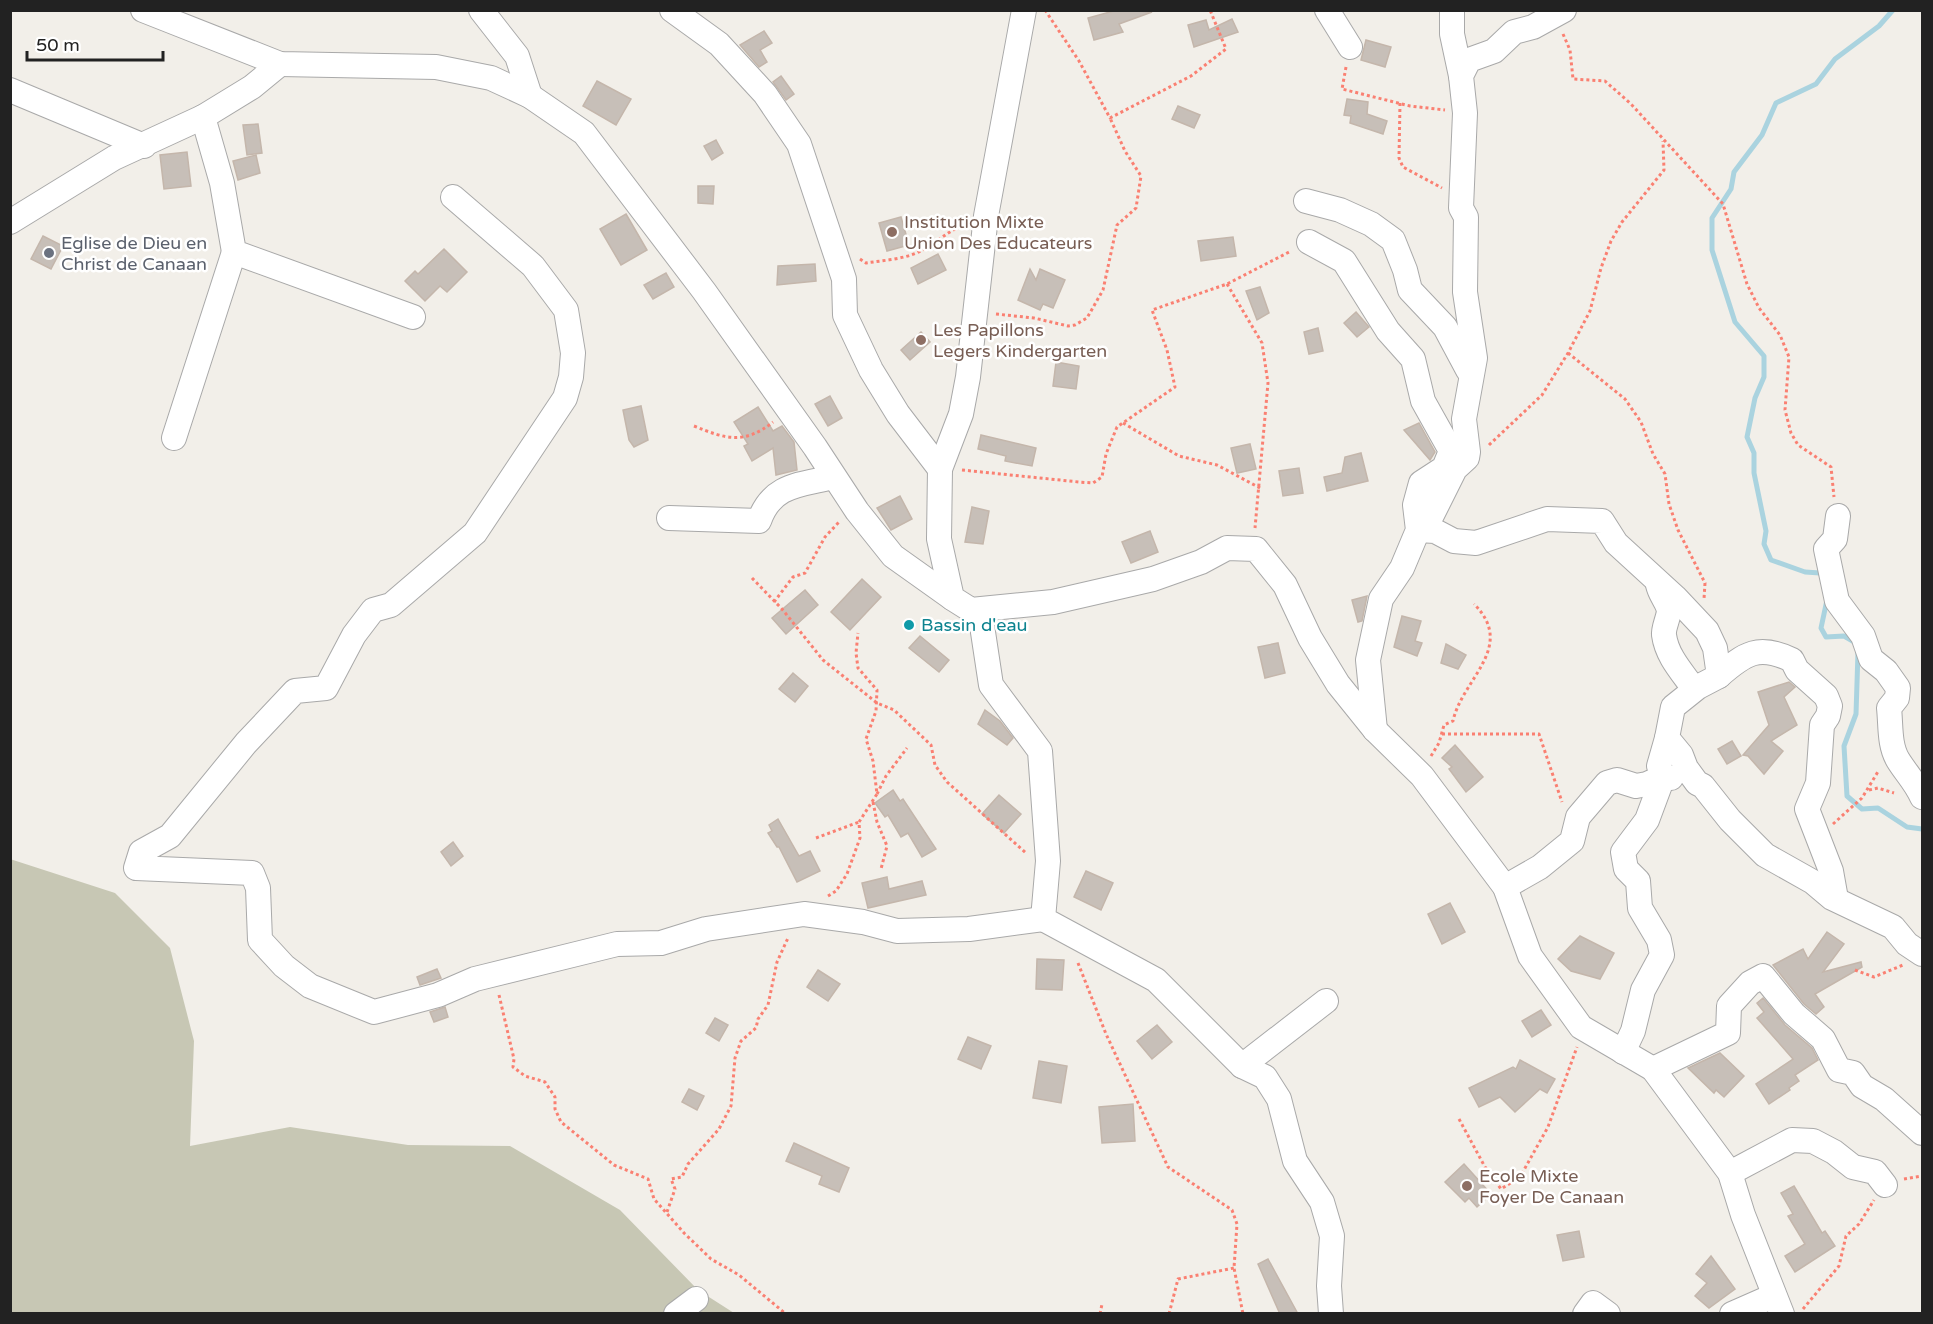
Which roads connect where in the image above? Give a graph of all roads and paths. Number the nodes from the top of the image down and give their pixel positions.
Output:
1 (143, 10) edge
2 (481, 10) edge
3 (672, 10) edge
4 (1024, 10) edge
5 (1045, 10) edge
6 (1210, 10) edge
7 (1452, 10) edge
8 (1331, 12) edge
9 (1561, 13) edge
10 (1350, 47) joint
11 (280, 64) junction
12 (1461, 76) junction
13 (10, 90) edge
14 (531, 96) junction
15 (1400, 103) junction
16 (1465, 113) junction
17 (202, 117) junction
18 (1110, 118) junction
19 (1663, 141) junction
20 (144, 146) junction
21 (453, 197) dead end
22 (1306, 201) dead end
23 (1461, 208) junction
24 (986, 216) junction
25 (10, 222) edge
26 (1309, 242) joint
27 (234, 252) junction
28 (857, 258) dead end
29 (1227, 284) junction
30 (973, 314) junction
31 (413, 317) dead end
32 (1568, 353) junction
33 (1470, 375) junction
34 (789, 410) junction
35 (1123, 423) junction
36 (694, 426) dead end
37 (174, 438) dead end
38 (1467, 458) junction
39 (940, 469) junction
40 (833, 477) junction
41 (1260, 488) junction
42 (857, 511) junction
43 (1838, 516) joint
44 (669, 519) dead end
45 (1418, 530) junction
46 (1256, 549) junction
47 (752, 578) dead end
48 (1657, 580) junction
49 (774, 602) junction
50 (961, 604) junction
51 (1474, 604) dead end
52 (1696, 617) junction
53 (1719, 676) junction
54 (1694, 689) junction
55 (1375, 730) junction
56 (1442, 734) junction
57 (1667, 738) junction
58 (907, 748) dead end
59 (1897, 759) junction
60 (1422, 776) junction
61 (1663, 777) junction
62 (1697, 783) junction
63 (1867, 790) junction
64 (1911, 798) edge
65 (1578, 817) junction
66 (859, 822) dead end
67 (1818, 835) junction
68 (816, 838) dead end
69 (1048, 861) junction
70 (881, 869) dead end
71 (1506, 887) junction
72 (1836, 899) junction
73 (1043, 919) junction
74 (1918, 958) edge
75 (1078, 961) dead end
76 (1855, 970) dead end
77 (493, 974) junction
78 (1326, 1001) dead end
79 (1581, 1027) junction
80 (1623, 1052) junction
81 (1242, 1066) junction
82 (1653, 1069) junction
83 (1459, 1119) dead end
84 (1923, 1133) edge
85 (1730, 1173) junction
86 (1885, 1185) joint
87 (1234, 1268) junction
88 (696, 1299) dead end
89 (1102, 1304) dead end
90 (1777, 1305) edge
91 (676, 1314) edge
92 (786, 1314) edge
93 (1100, 1314) edge
94 (1169, 1314) edge
95 (1243, 1314) edge
96 (1331, 1314) edge
97 (1585, 1314) edge
98 (1608, 1314) edge
99 (1732, 1314) edge
100 (1802, 1314) edge

1 - 11 street
2 - 14 street
3 - 39 street
4 - 24 street
5 - 18 path
6 - 18 path
7 - 12 street
8 - 10 street
9 - 12 street
9 - 19 path
10 - 15 path
11 - 14 street
11 - 17 street
12 - 16 street
13 - 20 street
14 - 34 street
15 - 16 path
15 - 23 path
16 - 23 street
17 - 20 street
17 - 27 street
18 - 30 path
19 - 32 path
19 - 43 path
20 - 25 street
21 - 77 street
22 - 33 street
23 - 33 street
24 - 28 path
24 - 30 street
26 - 29 path
26 - 45 street
27 - 31 street
27 - 37 street
29 - 35 path
29 - 41 path
30 - 39 street
32 - 38 path
32 - 52 path
33 - 38 street
34 - 36 path
34 - 40 street
35 - 39 path
35 - 41 path
38 - 45 street
39 - 50 street
40 - 42 street
40 - 44 street
41 - 46 path
42 - 49 path
42 - 50 street
43 - 59 street
45 - 48 street
45 - 55 street
46 - 50 street
46 - 55 street
47 - 49 path
48 - 52 street
48 - 54 street
49 - 69 path
50 - 69 street
51 - 56 path
52 - 53 street
53 - 54 street
53 - 67 street
54 - 57 street
55 - 60 street
56 - 60 path
56 - 65 path
57 - 61 street
57 - 62 street
58 - 70 path
59 - 63 path
59 - 64 street
60 - 71 street
61 - 62 street
61 - 65 street
61 - 80 street
62 - 72 street
63 - 64 path
63 - 67 path
65 - 71 street
66 - 68 path
67 - 72 street
69 - 73 street
71 - 79 street
72 - 74 street
73 - 77 street
73 - 81 street
74 - 76 path
75 - 87 path
77 - 92 path
78 - 81 street
79 - 80 street
79 - 83 path
80 - 82 street
81 - 96 street
82 - 84 street
82 - 85 street
85 - 86 street
85 - 90 street
86 - 100 path
87 - 94 path
87 - 95 path
88 - 91 street
89 - 93 path
90 - 99 street
97 - 98 street

